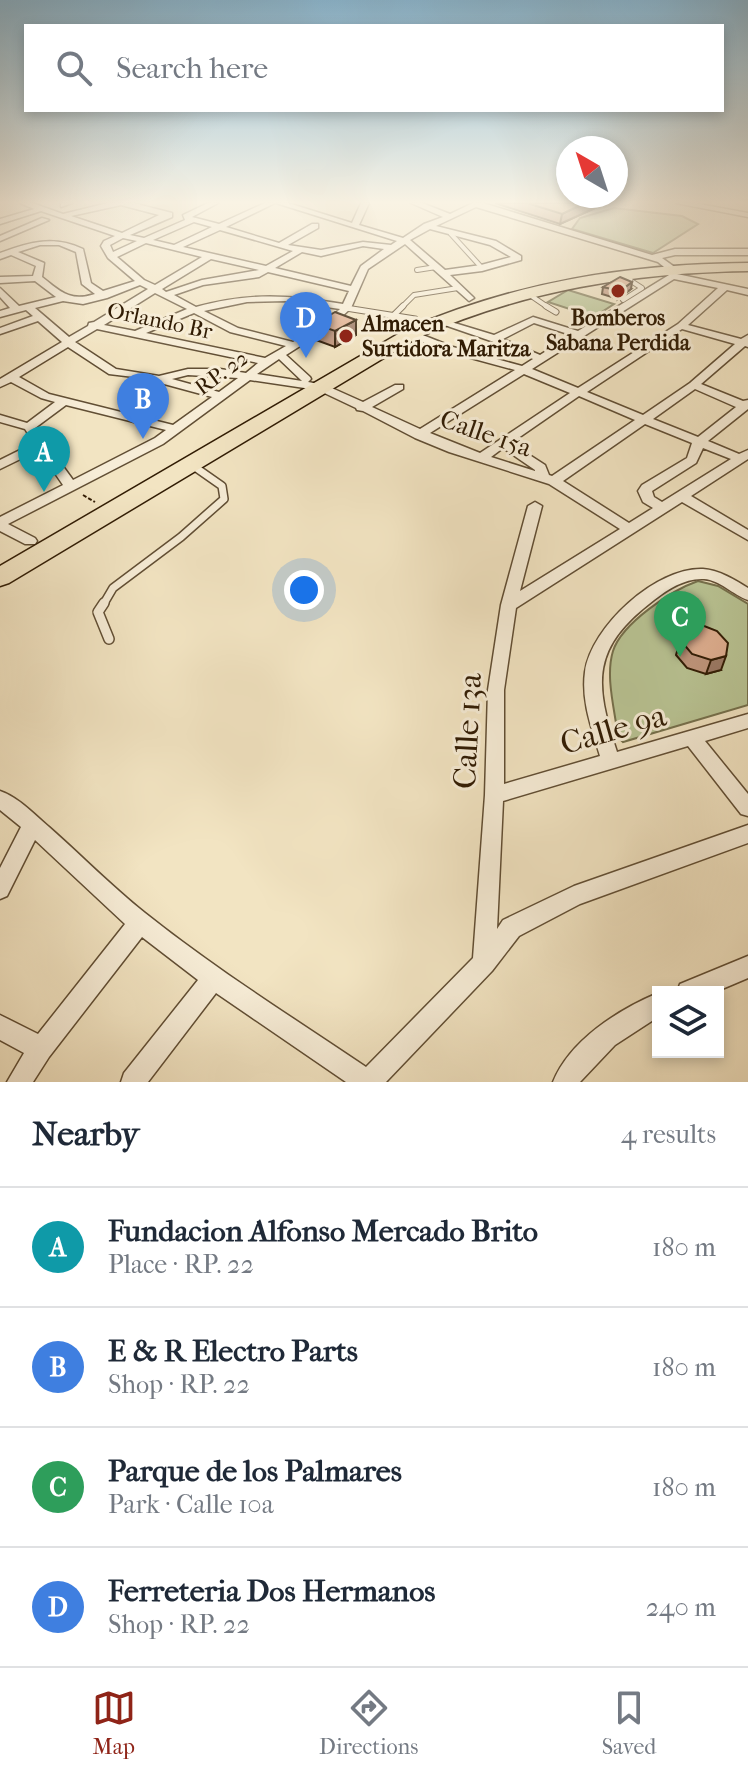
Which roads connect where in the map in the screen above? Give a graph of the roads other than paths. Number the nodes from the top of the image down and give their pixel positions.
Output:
1 (15, 253) edge
2 (81, 253) edge
3 (117, 253) edge
4 (198, 253) edge
5 (294, 253) edge
6 (384, 253) edge
7 (422, 253) edge
8 (469, 253) edge
9 (510, 253) edge
10 (626, 253) edge
11 (114, 255) joint
12 (209, 256) junction
13 (747, 256) edge
14 (666, 267) junction
15 (482, 268) junction
16 (267, 270) junction
17 (417, 270) dead end
18 (439, 270) junction
19 (624, 274) junction
20 (37, 278) junction
21 (0, 280) edge
22 (141, 282) junction
23 (725, 287) junction
24 (156, 289) junction
25 (356, 290) junction
26 (0, 291) edge
27 (526, 291) junction
28 (748, 292) edge
29 (463, 293) junction
30 (168, 294) junction
31 (104, 296) junction
32 (63, 298) junction
33 (623, 300) dead end
34 (22, 308) junction
35 (346, 308) junction
36 (197, 309) junction
37 (556, 312) dead end
38 (0, 314) edge
39 (393, 316) junction
40 (39, 317) junction
41 (438, 321) junction
42 (92, 325) junction
43 (413, 326) junction
44 (681, 326) junction
45 (0, 331) edge
46 (135, 335) junction
47 (581, 335) junction
48 (495, 339) junction
49 (747, 341) edge
50 (68, 342) junction
51 (294, 345) junction
52 (279, 354) junction
53 (541, 359) junction
54 (267, 362) junction
55 (525, 370) junction
56 (250, 375) junction
57 (11, 377) junction
58 (157, 380) junction
59 (309, 383) junction
60 (0, 384) edge
61 (694, 385) junction
62 (399, 387) dead end
63 (576, 393) junction
64 (222, 396) junction
65 (65, 400) junction
66 (746, 404) edge
67 (361, 408) junction
68 (0, 418) edge
69 (645, 420) junction
70 (29, 427) junction
71 (175, 429) junction
72 (419, 435) junction
73 (699, 442) junction
74 (503, 443) junction
75 (42, 444) junction
76 (743, 456) edge
77 (480, 459) junction
78 (191, 464) junction
79 (0, 465) edge
80 (549, 479) junction
81 (71, 487) junction
82 (683, 497) junction
83 (535, 506) dead end
84 (664, 509) junction
85 (0, 523) edge
86 (631, 530) junction
87 (746, 532) edge
88 (30, 541) junction
89 (0, 558) edge
90 (0, 577) edge
91 (748, 595) edge
92 (509, 605) junction
93 (109, 639) dead end
94 (748, 721) edge
95 (691, 737) junction
96 (610, 759) junction
97 (494, 795) junction
98 (0, 799) edge
99 (748, 808) edge
100 (33, 824) junction
101 (748, 834) edge
102 (0, 889) edge
103 (140, 922) junction
104 (484, 963) junction
105 (748, 967) edge
106 (214, 977) junction
107 (702, 986) edge
108 (652, 1008) edge
109 (0, 1027) edge
110 (41, 1049) junction
111 (19, 1082) edge
112 (133, 1082) edge
113 (368, 1082) edge
114 (565, 1082) edge

1 - 20 street
2 - 31 street
3 - 11 street
4 - 12 street
5 - 16 street
6 - 25 street, RP. 22
7 - 18 street
8 - 15 lane
9 - 15 street
10 - 14 street
11 - 22 street
12 - 16 street
12 - 24 street
13 - 14 main road
14 - 19 main road
14 - 23 street
14 - 29 main road
14 - 47 street
15 - 18 street
16 - 25 street
16 - 30 street
17 - 18 lane
18 - 29 street
19 - 27 main road
19 - 33 lane
20 - 21 street
20 - 32 street
22 - 24 street
22 - 31 street
23 - 28 street
23 - 44 street
24 - 30 street
24 - 42 street
25 - 35 street, RP. 22
26 - 34 street
27 - 37 lane
27 - 41 main road
29 - 39 lane
29 - 43 main road
30 - 36 street
31 - 32 street
32 - 34 street
34 - 38 street
34 - 40 street
35 - 36 street
35 - 39 lane
35 - 51 street, RP. 22
36 - 46 street
36 - 51 street
39 - 43 lane
40 - 45 street
40 - 50 street
41 - 43 main road
41 - 48 street
42 - 46 street, Orlando Br
42 - 50 street
43 - 55 street
43 - 59 main road
44 - 49 street
44 - 63 street
46 - 54 street, Orlando Br
47 - 48 street
47 - 53 street
48 - 53 street
49 - 61 street
50 - 57 street
50 - 58 street
51 - 52 street, RP. 22
52 - 54 street, RP. 22
52 - 59 street
53 - 55 street
54 - 56 street, RP. 22
55 - 63 street
55 - 72 street
56 - 58 street
56 - 59 street
56 - 64 street, RP. 22
57 - 60 street
57 - 65 street
58 - 64 street
59 - 67 street, Calle 15a
59 - 78 main road
59 - 88 main road
61 - 66 street
61 - 69 street
62 - 67 street
63 - 69 street
63 - 74 street
64 - 71 street, RP. 22
65 - 70 street
65 - 71 street
66 - 73 street
67 - 72 street, Calle 15a
68 - 70 street
69 - 73 street
69 - 80 street
70 - 75 street
71 - 81 street, RP. 22
72 - 77 street, Calle 15a
73 - 76 street
73 - 84 street
74 - 77 street
74 - 80 street
75 - 79 street
75 - 81 street
76 - 82 street
77 - 80 street, Calle 15a
78 - 90 main road
78 - 93 lane
80 - 86 street, Calle 15a
81 - 85 street, RP. 22
82 - 84 street
82 - 87 street
83 - 92 street, Calle 13a
84 - 86 street
85 - 88 street
86 - 92 street
88 - 89 main road
91 - 96 street
92 - 97 street, Calle 13a
94 - 95 street, Calle 9a
95 - 96 street, Calle 9a
95 - 99 street
96 - 97 street, Calle 9a
97 - 104 street, Calle 13a
98 - 100 street
100 - 102 street
100 - 103 street
101 - 104 street
103 - 106 street
103 - 110 street
104 - 113 street
105 - 107 street
106 - 112 street
106 - 113 street
108 - 114 street
109 - 110 street
110 - 111 street

